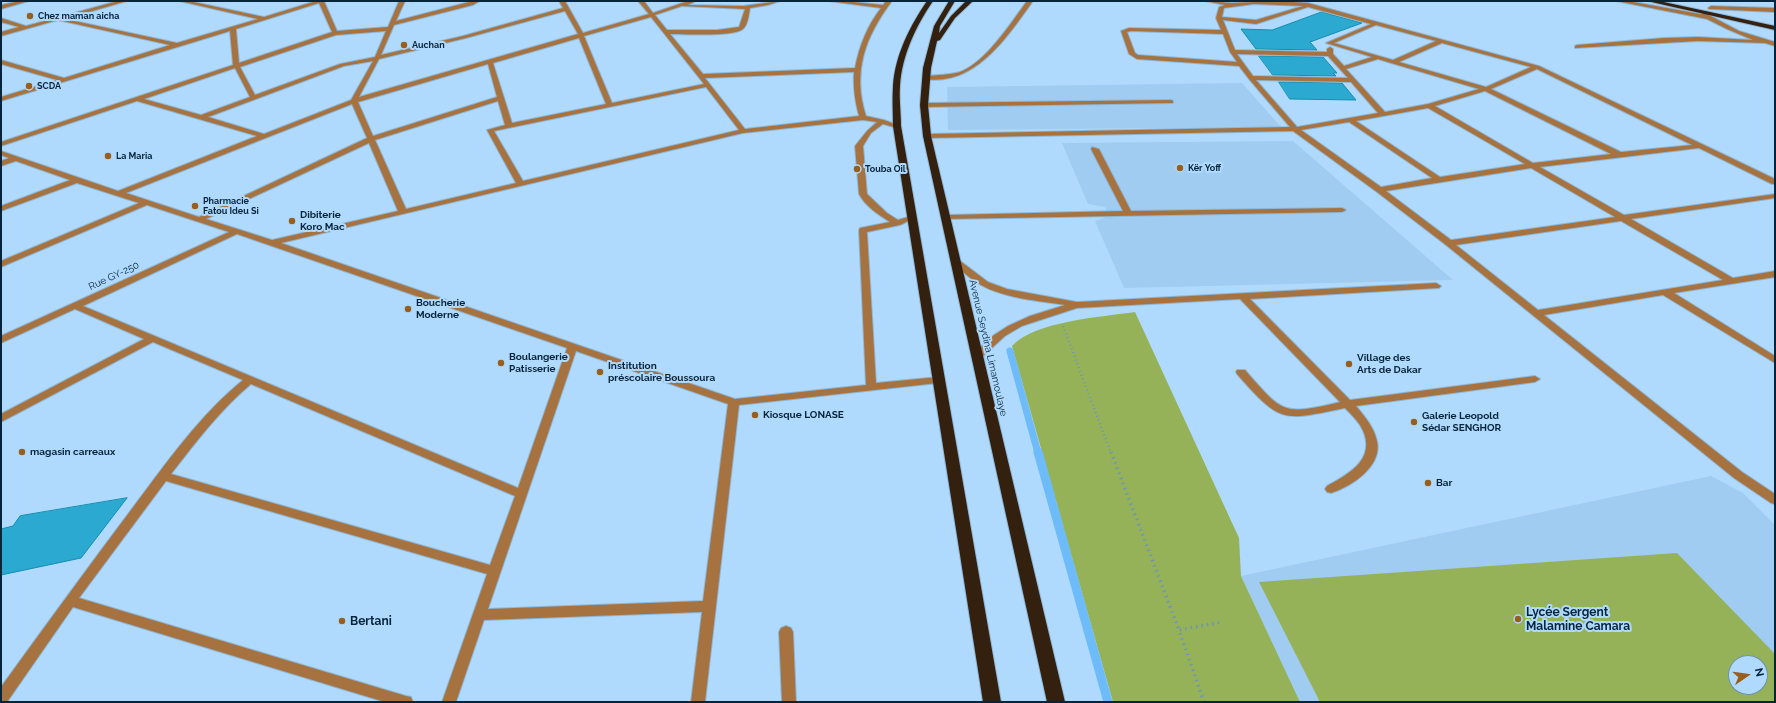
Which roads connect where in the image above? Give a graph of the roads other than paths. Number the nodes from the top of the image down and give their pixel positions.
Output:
1 (26, 1) edge
2 (124, 1) edge
3 (182, 1) edge
4 (321, 1) edge
5 (402, 1) edge
6 (477, 1) edge
7 (562, 1) edge
8 (641, 1) edge
9 (693, 1) edge
10 (777, 1) edge
11 (831, 1) edge
12 (889, 1) edge
13 (930, 1) edge
14 (952, 1) edge
15 (970, 1) edge
16 (1030, 1) edge
17 (1208, 1) edge
18 (1619, 1) edge
19 (1650, 1) edge
20 (1675, 1) edge
21 (1221, 2) edge
22 (1234, 4) junction
23 (1308, 5) junction
24 (680, 6) junction
25 (1, 7) edge
26 (748, 7) junction
27 (883, 7) junction
28 (1711, 8) junction
29 (567, 9) junction
30 (1775, 10) edge
31 (1698, 11) junction
32 (652, 15) junction
33 (1707, 17) junction
34 (265, 18) junction
35 (1219, 18) junction
36 (57, 19) junction
37 (1, 20) edge
38 (1775, 21) edge
39 (1376, 23) junction
40 (25, 27) junction
41 (390, 27) junction
42 (233, 28) junction
43 (1775, 28) edge
44 (666, 32) junction
45 (1225, 32) junction
46 (335, 33) junction
47 (1, 34) edge
48 (581, 35) junction
49 (1442, 41) junction
50 (1764, 42) junction
51 (1329, 43) junction
52 (1775, 44) edge
53 (177, 45) junction
54 (1577, 47) dead end
55 (932, 48) junction
56 (1233, 52) junction
57 (1330, 54) junction
58 (1379, 57) junction
59 (377, 58) junction
60 (1, 62) edge
61 (490, 62) junction
62 (1393, 62) junction
63 (1242, 64) junction
64 (236, 65) junction
65 (1537, 67) junction
66 (1343, 68) junction
67 (857, 70) junction
68 (701, 76) junction
69 (926, 78) junction
70 (1251, 78) junction
71 (65, 80) junction
72 (1354, 80) junction
73 (708, 85) junction
74 (1486, 89) junction
75 (253, 97) junction
76 (501, 98) junction
77 (1, 99) edge
78 (138, 99) junction
79 (354, 101) junction
80 (1171, 102) dead end
81 (610, 105) junction
82 (924, 105) junction
83 (1429, 106) junction
84 (1383, 114) junction
85 (200, 118) junction
86 (863, 118) junction
87 (1351, 120) junction
88 (882, 121) junction
89 (509, 126) junction
90 (897, 126) junction
91 (1295, 129) junction
92 (743, 131) junction
93 (264, 136) junction
94 (927, 136) junction
95 (371, 139) junction
96 (1, 144) edge
97 (1700, 146) junction
98 (1095, 149) dead end
99 (1, 153) edge
100 (1618, 154) junction
101 (16, 158) junction
102 (1, 164) edge
103 (1531, 166) junction
104 (1438, 179) junction
105 (77, 180) junction
106 (1775, 182) edge
107 (521, 184) junction
108 (1380, 190) junction
109 (123, 194) junction
110 (1775, 196) edge
111 (148, 202) junction
112 (1, 209) edge
113 (1342, 210) dead end
114 (403, 212) junction
115 (1128, 214) junction
116 (946, 217) junction
117 (912, 218) junction
118 (1624, 218) junction
119 (200, 219) junction
120 (897, 223) junction
121 (237, 231) junction
122 (272, 243) junction
123 (1449, 243) junction
124 (955, 260) junction
125 (1, 264) edge
126 (1774, 275) edge
127 (1732, 281) junction
128 (1436, 286) dead end
129 (1665, 292) junction
130 (1242, 296) junction
131 (1077, 305) junction
132 (76, 306) junction
133 (1537, 313) junction
134 (153, 338) junction
135 (1, 340) edge
136 (573, 346) junction
137 (977, 356) junction
138 (1775, 360) edge
139 (1241, 372) dead end
140 (1535, 379) dead end
141 (250, 380) junction
142 (938, 380) junction
143 (871, 386) junction
144 (734, 402) junction
145 (1348, 404) junction
146 (1, 418) edge
147 (163, 476) junction
148 (1331, 489) dead end
149 (521, 494) junction
150 (1775, 500) edge
151 (495, 571) junction
152 (70, 602) junction
153 (709, 606) junction
154 (480, 615) junction
155 (786, 632) dead end
156 (1, 699) edge
157 (406, 702) edge
158 (449, 702) edge
159 (698, 702) edge
160 (789, 702) edge
161 (992, 702) edge
162 (1056, 702) edge

1 - 25 street
2 - 36 street
3 - 34 street
4 - 34 street
4 - 46 street
5 - 41 street
6 - 41 street
7 - 29 street
8 - 32 street
9 - 24 street
10 - 26 street
11 - 27 street
12 - 27 street
13 - 90 highway
14 - 55 highway, Avenue Seydina Limamoulaye
15 - 55 highway
16 - 69 street
17 - 21 street
18 - 33 street
19 - 31 highway
20 - 28 highway
21 - 22 street
22 - 23 street
22 - 35 street
23 - 35 street
23 - 39 street
24 - 26 street
24 - 32 street
26 - 44 street
27 - 67 street
28 - 30 street
28 - 38 highway
29 - 48 street
29 - 59 street
31 - 33 street
31 - 43 highway
32 - 44 street
32 - 48 street
33 - 50 street
34 - 42 street
35 - 45 street
36 - 40 street
36 - 53 street
37 - 40 street
39 - 49 street
39 - 51 street
40 - 47 street
41 - 46 street
41 - 59 street
42 - 53 street
42 - 64 street
44 - 68 street
45 - 56 street
45 - 63 street
46 - 64 street
48 - 61 street
48 - 81 street
49 - 62 street
49 - 65 street
50 - 52 street
50 - 54 street
51 - 57 street
51 - 58 street
53 - 71 street
55 - 69 highway, Avenue Seydina Limamoulaye
56 - 57 street
56 - 63 street
57 - 66 street
58 - 62 street
58 - 66 street
59 - 75 street
59 - 79 street
60 - 71 street
61 - 76 street
61 - 79 street
62 - 74 street
63 - 70 street
64 - 75 street
64 - 78 street
65 - 74 street
65 - 97 street
66 - 72 street
67 - 68 street
67 - 86 street
68 - 73 street
69 - 82 highway, Avenue Seydina Limamoulaye
70 - 72 street
70 - 91 street
71 - 77 street
72 - 84 street
73 - 81 street
73 - 92 street
74 - 83 street
74 - 100 street
75 - 85 street
76 - 89 street
76 - 95 street
78 - 85 street
78 - 96 street
79 - 93 street
79 - 95 street
80 - 82 street
81 - 89 street
82 - 94 highway, Avenue Seydina Limamoulaye
83 - 84 street
83 - 103 street
84 - 87 street
85 - 93 street
86 - 88 street
86 - 92 street
87 - 91 street
87 - 104 street
88 - 90 street
88 - 120 street
89 - 107 street
90 - 117 highway
91 - 94 street
91 - 108 street
92 - 107 street
93 - 109 street
94 - 116 highway, Avenue Seydina Limamoulaye
95 - 114 street
95 - 119 street
97 - 100 street
97 - 106 street
98 - 115 street
99 - 101 street
100 - 103 street
101 - 102 street
101 - 105 street
103 - 104 street
103 - 118 street
104 - 108 street
105 - 109 street
105 - 112 street
107 - 114 street
108 - 123 street
109 - 111 street
110 - 118 street
111 - 119 street
111 - 125 street
113 - 115 street
114 - 122 street
115 - 116 street
116 - 124 highway, Avenue Seydina Limamoulaye
117 - 120 street
117 - 142 highway
118 - 123 street
118 - 127 street
119 - 121 street
120 - 143 street
121 - 122 street
121 - 132 street, Rue GY-250
122 - 136 street
123 - 133 street
124 - 131 street
124 - 137 highway, Avenue Seydina Limamoulaye
126 - 127 street
127 - 129 street
128 - 130 street
129 - 133 street
129 - 138 street
130 - 131 street
130 - 145 street
131 - 137 street
132 - 134 street
132 - 135 street, Rue GY-250
133 - 150 street
134 - 141 street
134 - 146 street
136 - 144 street
136 - 149 street
137 - 162 highway, Avenue Seydina Limamoulaye
139 - 145 street
140 - 145 street
141 - 147 street
141 - 149 street
142 - 143 street
142 - 161 highway
143 - 144 street
144 - 153 street
145 - 148 street
147 - 151 street
147 - 152 street
149 - 151 street
151 - 154 street
152 - 156 street
152 - 157 street
153 - 154 street
153 - 159 street
154 - 158 street
155 - 160 street

